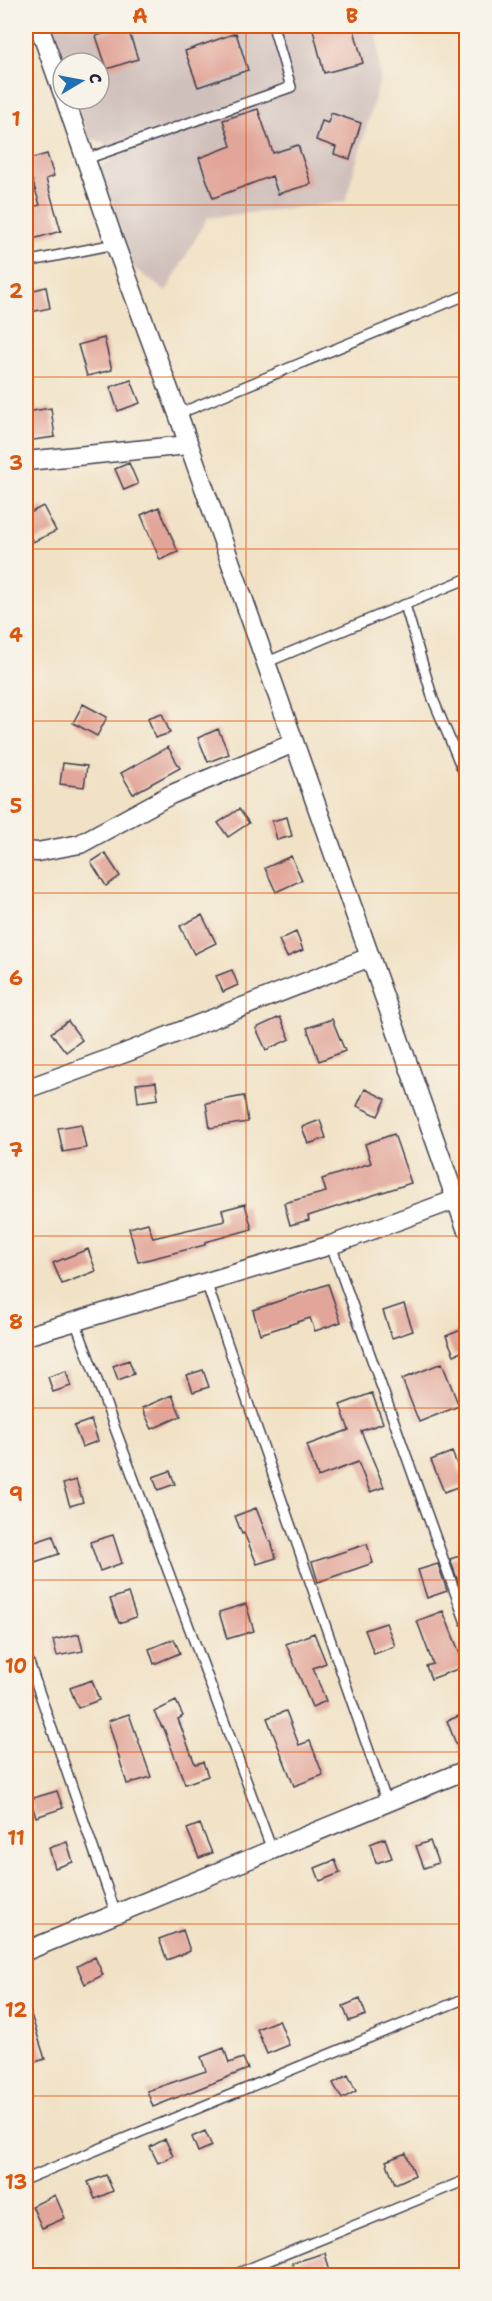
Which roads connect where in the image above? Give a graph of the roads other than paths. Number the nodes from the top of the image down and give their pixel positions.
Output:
1 (39, 26) edge
2 (273, 26) edge
3 (51, 60) edge
4 (69, 111) edge
5 (86, 159) junction
6 (114, 244) junction
7 (26, 262) edge
8 (466, 295) edge
9 (177, 414) junction
10 (188, 445) junction
11 (26, 461) edge
12 (466, 579) edge
13 (405, 605) junction
14 (265, 663) junction
15 (294, 743) junction
16 (466, 778) edge
17 (26, 851) edge
18 (370, 957) junction
19 (26, 1089) edge
20 (457, 1199) junction
21 (466, 1228) edge
22 (331, 1245) junction
23 (206, 1282) junction
24 (75, 1321) junction
25 (26, 1336) edge
26 (466, 1623) edge
27 (26, 1654) edge
28 (466, 1773) edge
29 (387, 1803) junction
30 (272, 1850) junction
31 (117, 1914) junction
32 (26, 1951) edge
33 (466, 1998) edge
34 (26, 2179) edge
35 (466, 2180) edge
36 (231, 2276) edge

1 - 3 street
2 - 5 lane
4 - 5 street
5 - 6 street
6 - 7 lane
6 - 9 street
8 - 9 lane
9 - 10 street
10 - 11 street
10 - 14 street
12 - 13 lane
13 - 14 lane
13 - 16 lane
14 - 15 street
15 - 17 street
15 - 18 street
18 - 19 street
18 - 20 street
20 - 21 street
20 - 22 street
22 - 23 street
22 - 26 lane
23 - 24 street
23 - 29 lane
24 - 25 street
24 - 30 lane
27 - 31 lane
28 - 29 street
29 - 30 street
30 - 31 street
31 - 32 street
33 - 34 lane
35 - 36 lane

